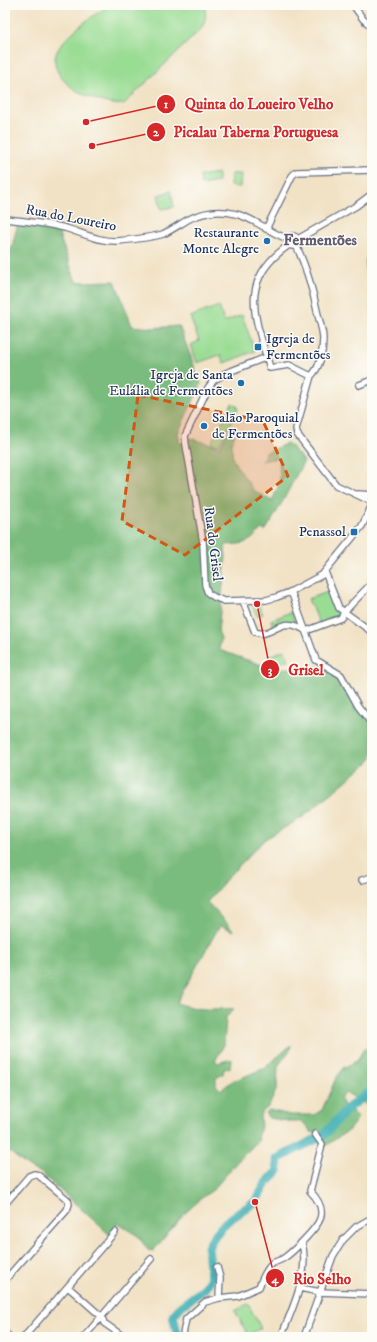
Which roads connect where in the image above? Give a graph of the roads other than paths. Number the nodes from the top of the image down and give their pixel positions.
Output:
1 (353, 5) edge
2 (372, 27) edge
3 (372, 170) edge
4 (372, 194) edge
5 (5, 219) edge
6 (266, 229) junction
7 (289, 242) junction
8 (297, 242) junction
9 (372, 254) edge
10 (372, 269) edge
11 (267, 357) junction
12 (311, 376) junction
13 (372, 380) edge
14 (359, 385) dead end
15 (354, 494) junction
16 (372, 495) edge
17 (372, 505) edge
18 (325, 572) junction
19 (372, 583) edge
20 (291, 591) junction
21 (243, 601) junction
22 (344, 612) junction
23 (306, 631) junction
24 (372, 632) edge
25 (372, 724) edge
26 (372, 877) edge
27 (362, 880) dead end
28 (315, 1134) dead end
29 (5, 1204) edge
30 (372, 1218) edge
31 (115, 1232) dead end
32 (302, 1243) junction
33 (151, 1259) dead end
34 (218, 1267) dead end
35 (5, 1280) edge
36 (68, 1287) junction
37 (300, 1288) junction
38 (320, 1292) junction
39 (372, 1294) edge
40 (220, 1298) junction
41 (102, 1317) junction
42 (5, 1333) edge
43 (184, 1334) dead end
44 (10, 1337) edge
45 (24, 1337) edge
46 (84, 1337) edge
47 (124, 1337) edge
48 (281, 1337) edge
49 (304, 1337) edge

1 - 2 street
3 - 6 street
4 - 8 street
5 - 6 street, Rua do Loureiro
6 - 7 street, Rua do Loureiro
7 - 8 street
7 - 8 street
7 - 11 street
8 - 12 street
9 - 10 street
11 - 12 street
11 - 21 street, Rua do Grisel
12 - 15 street
13 - 14 street
15 - 16 street
15 - 17 street
17 - 18 street, Rua do Grisel
18 - 20 street, Rua do Grisel
18 - 22 street
19 - 22 street
20 - 21 street, Rua do Grisel
20 - 23 street
21 - 23 street
22 - 23 street
22 - 24 street
23 - 25 street
26 - 27 street
28 - 32 street
29 - 35 street
30 - 38 street
31 - 36 street
32 - 37 street
32 - 40 street
33 - 41 street
34 - 40 street
36 - 41 street
36 - 45 street
37 - 38 street
37 - 48 street
38 - 39 street
38 - 49 street
40 - 43 street
41 - 46 street
41 - 47 street
42 - 44 street

